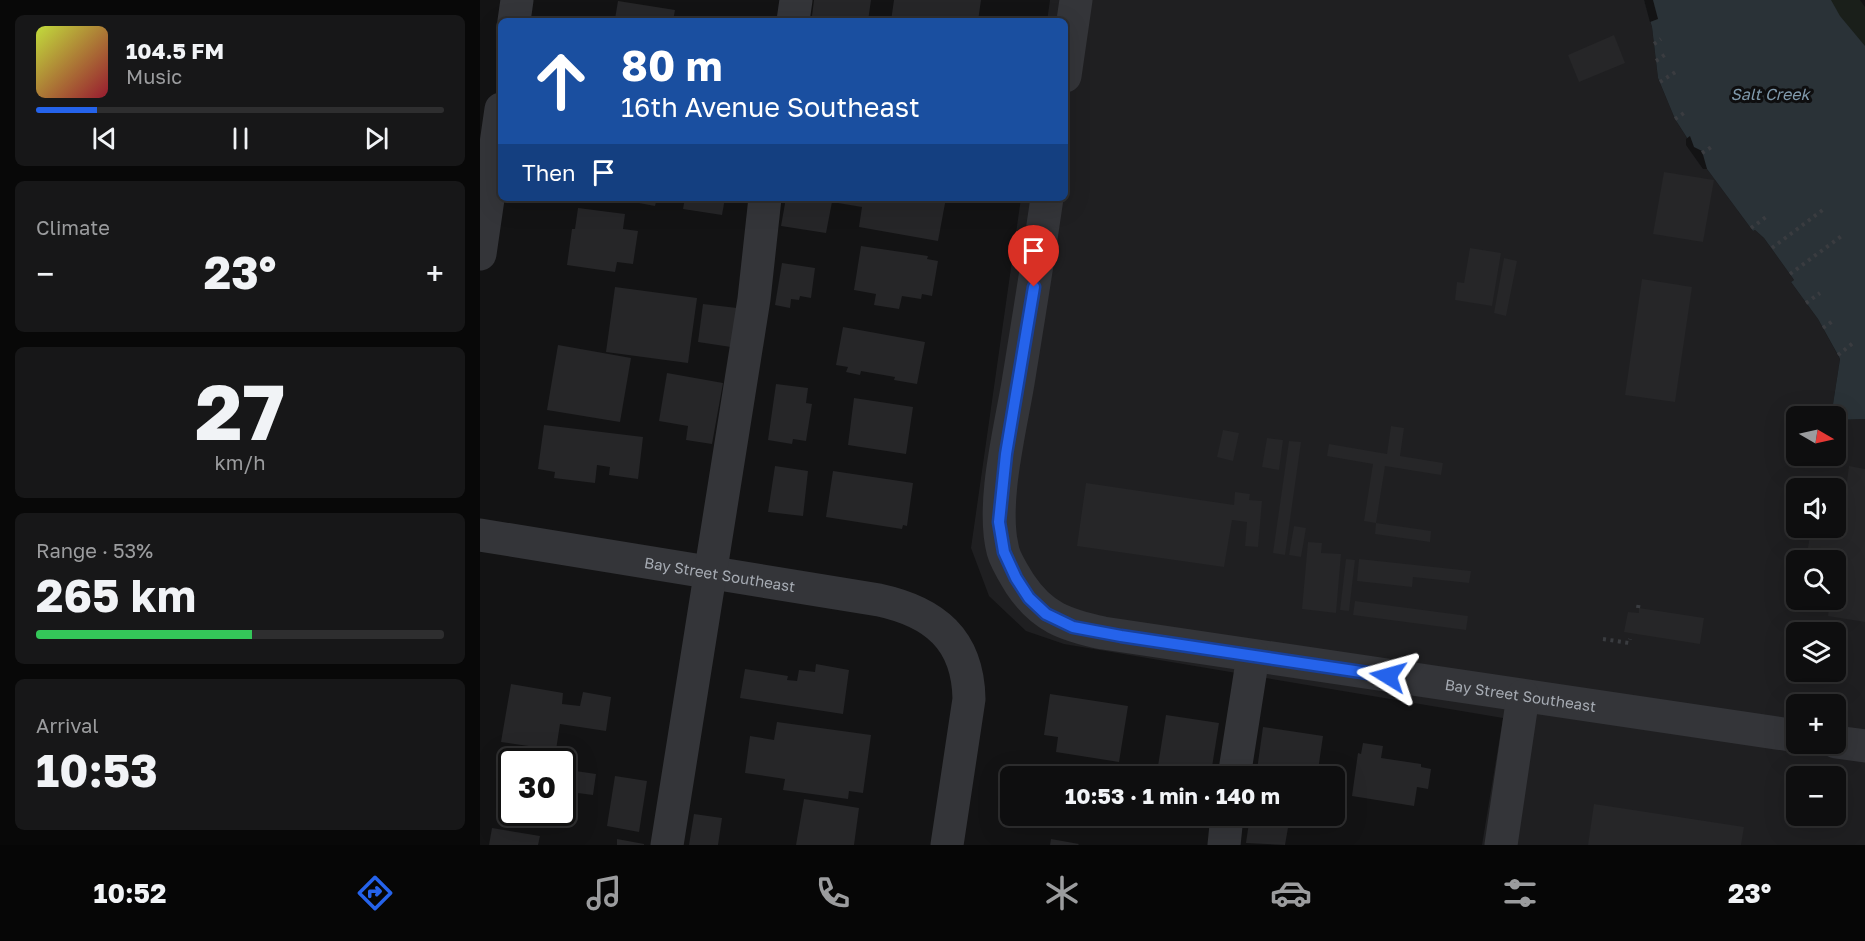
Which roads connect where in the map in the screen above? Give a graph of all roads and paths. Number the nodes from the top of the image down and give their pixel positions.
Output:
1 (517, 0) edge
2 (796, 0) edge
3 (1076, 0) edge
4 (514, 18) edge
5 (793, 18) edge
6 (1661, 39) dead end
7 (1654, 44) dead end
8 (1666, 54) dead end
9 (1068, 55) edge
10 (1656, 61) dead end
11 (1677, 70) dead end
12 (1660, 82) dead end
13 (1687, 111) dead end
14 (1675, 119) dead end
15 (498, 131) edge
16 (1713, 146) dead end
17 (1702, 153) dead end
18 (765, 201) edge
19 (1047, 201) edge
20 (1824, 209) dead end
21 (1766, 217) dead end
22 (1751, 228) dead end
23 (1843, 235) dead end
24 (1772, 248) dead end
25 (480, 254) edge
26 (1790, 274) dead end
27 (1820, 292) dead end
28 (1806, 303) dead end
29 (1834, 320) dead end
30 (1823, 328) dead end
31 (1853, 343) dead end
32 (1838, 355) dead end
33 (480, 536) edge
34 (709, 572) junction
35 (1639, 602) dead end
36 (1638, 608) dead end
37 (1603, 639) dead end
38 (1630, 639) dead end
39 (1253, 656) junction
40 (1523, 696) junction
41 (1786, 734) edge
42 (1846, 743) edge
43 (1865, 746) edge
44 (1236, 766) edge
45 (1226, 826) edge
46 (667, 845) edge
47 (947, 845) edge
48 (1224, 845) edge
49 (1501, 845) edge

1 - 4 street
2 - 5 street
3 - 9 street
6 - 7 path
8 - 10 path
11 - 12 path
13 - 14 path
15 - 25 street
16 - 17 path
18 - 34 street
19 - 39 street, Bay Street Southeast
20 - 24 path
21 - 22 path
23 - 26 path
27 - 28 path
29 - 30 path
31 - 32 path
33 - 34 street, Bay Street Southeast
34 - 46 street
34 - 47 street, Bay Street Southeast
35 - 36 path
37 - 38 path
39 - 40 street, Bay Street Southeast
39 - 44 street
40 - 41 street, Bay Street Southeast
40 - 49 street
42 - 43 street
45 - 48 street

